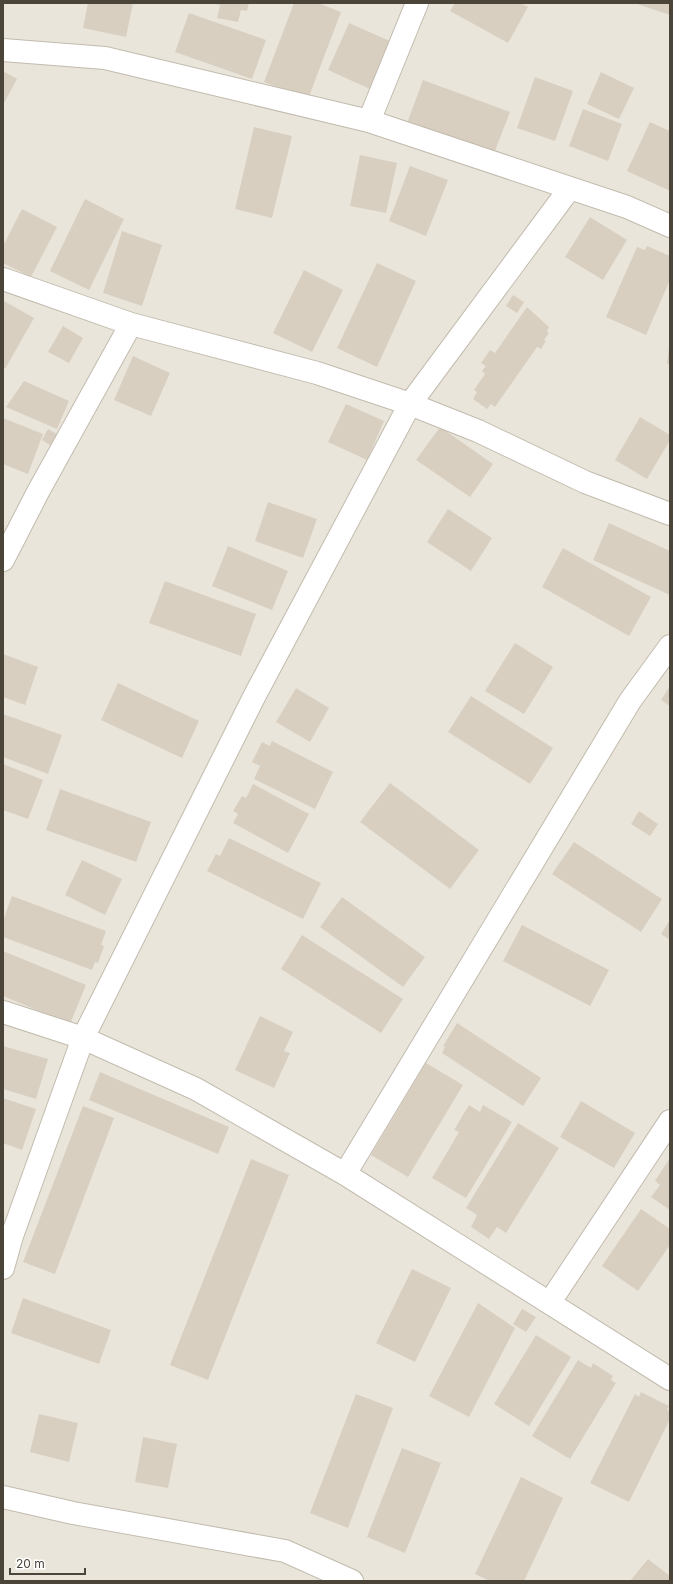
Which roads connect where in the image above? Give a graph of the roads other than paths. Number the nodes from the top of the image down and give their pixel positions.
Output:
1 (416, 3) edge
2 (3, 50) edge
3 (368, 121) junction
4 (570, 188) junction
5 (670, 226) edge
6 (3, 279) edge
7 (131, 324) junction
8 (410, 404) junction
9 (670, 514) edge
10 (3, 560) edge
11 (670, 646) edge
12 (3, 1012) edge
13 (83, 1038) junction
14 (670, 1121) edge
15 (345, 1174) junction
16 (8, 1234) edge
17 (3, 1268) edge
18 (550, 1302) junction
19 (670, 1379) edge
20 (3, 1497) edge
21 (352, 1581) edge

1 - 3 street
2 - 3 street
3 - 4 street
4 - 5 street
4 - 8 street
6 - 7 street
7 - 8 street
7 - 10 street
8 - 9 street
8 - 13 street
11 - 15 street
12 - 13 street
13 - 15 street
13 - 16 street
14 - 18 street
15 - 18 street
16 - 17 street
18 - 19 street
20 - 21 street

